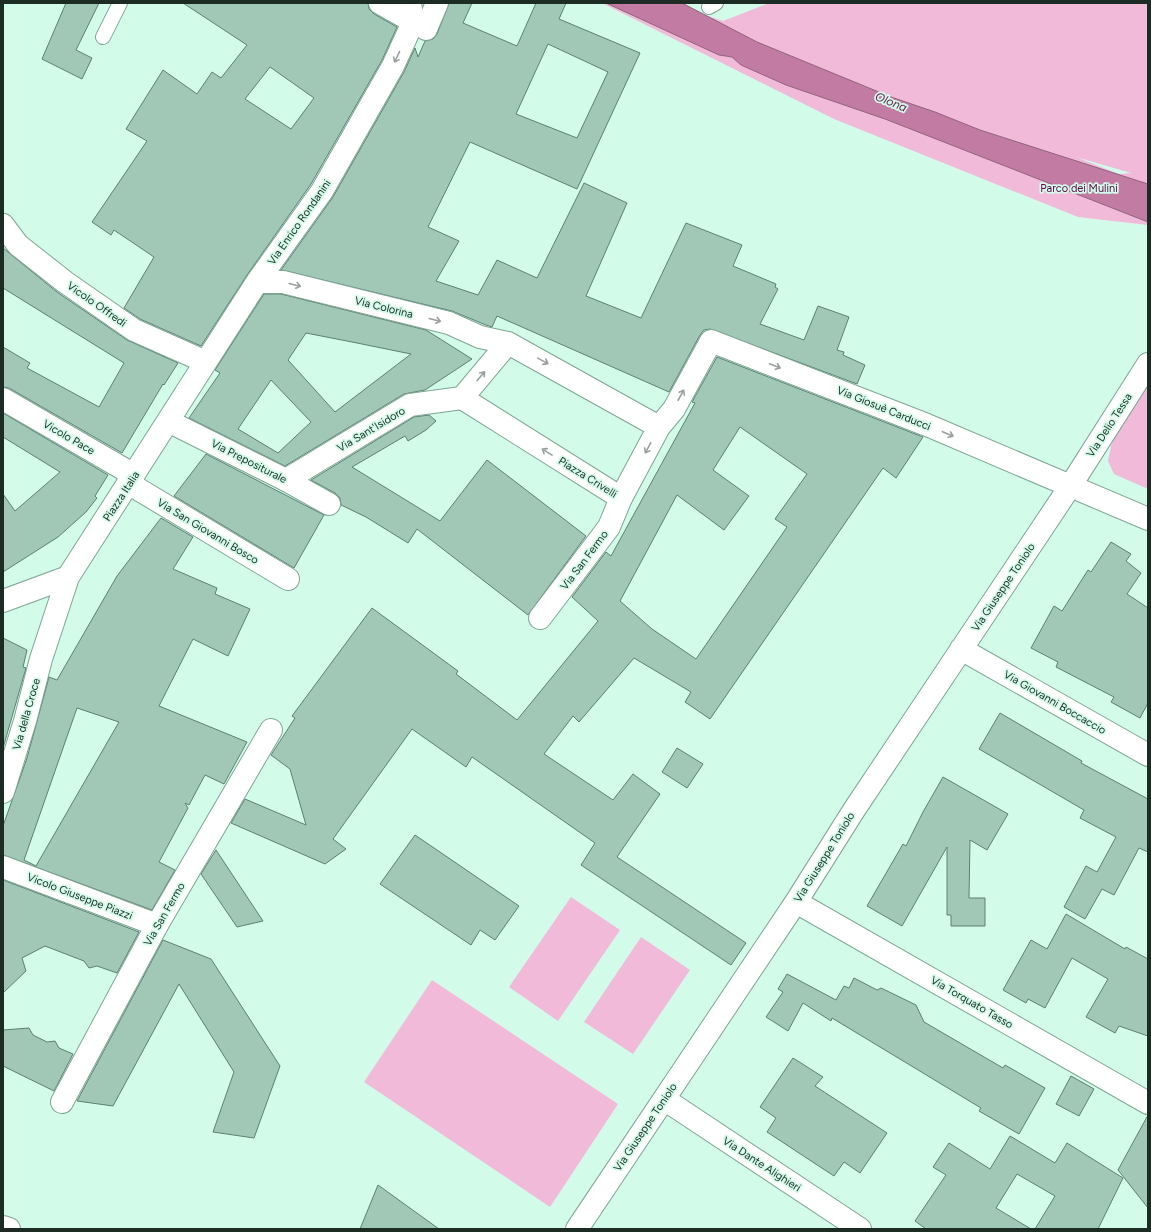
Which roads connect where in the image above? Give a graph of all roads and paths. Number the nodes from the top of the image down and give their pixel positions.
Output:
1 (120, 3) edge
2 (380, 3) edge
3 (437, 3) edge
4 (412, 12) edge
5 (103, 37) dead end
6 (3, 225) edge
7 (257, 282) junction
8 (508, 343) junction
9 (206, 362) junction
10 (1148, 364) edge
11 (462, 398) junction
12 (3, 399) edge
13 (171, 418) junction
14 (659, 427) junction
15 (131, 479) junction
16 (286, 480) junction
17 (1071, 485) junction
18 (621, 498) junction
19 (328, 504) dead end
20 (1148, 519) edge
21 (68, 577) junction
22 (288, 579) dead end
23 (3, 601) edge
24 (540, 618) dead end
25 (961, 649) junction
26 (41, 659) joint
27 (272, 730) dead end
28 (1148, 755) edge
29 (3, 792) edge
30 (3, 868) edge
31 (796, 902) junction
32 (157, 925) junction
33 (664, 1099) junction
34 (62, 1102) dead end
35 (1148, 1102) edge
36 (3, 1227) edge
37 (9, 1229) edge
38 (577, 1229) edge
39 (860, 1229) edge

1 - 5 lane
2 - 4 street
3 - 4 street
4 -> 7 street, Via Enrico Rondanini
6 - 9 street, Vicolo Offredi
7 -> 8 street, Via Colorina
7 - 9 street, Via Enrico Rondanini
11 -> 8 street
8 -> 14 street
9 - 13 street, Via Enrico Rondanini
10 - 17 street, Via Delio Tessa
11 - 16 street, Via Sant'Isidoro
18 -> 11 street, Piazza Crivelli
12 - 15 street, Vicolo Pace
13 - 15 street, Piazza Italia
13 - 16 street, Via Prepositurale
14 -> 17 street, Via Giosuè Carducci
14 -> 18 street, Piazza Crivelli
15 - 21 street, Piazza Italia
15 - 22 street, Via San Giovanni Bosco
16 - 19 street, Via Prepositurale
17 - 20 street, Via Giosuè Carducci
17 - 25 street, Via Giuseppe Toniolo
18 - 24 street, Via San Fermo
21 - 23 street
21 - 26 street, Piazza Italia
25 - 28 street, Via Giovanni Boccaccio
25 - 31 street, Via Giuseppe Toniolo
26 - 29 street, Via della Croce
27 - 32 street, Via San Fermo
30 - 32 street, Vicolo Giuseppe Piazzi
31 - 33 street, Via Giuseppe Toniolo
31 - 35 street, Via Torquato Tasso
32 - 34 street, Via San Fermo
33 - 38 street, Via Giuseppe Toniolo
33 - 39 street, Via Dante Alighieri
36 - 37 street

